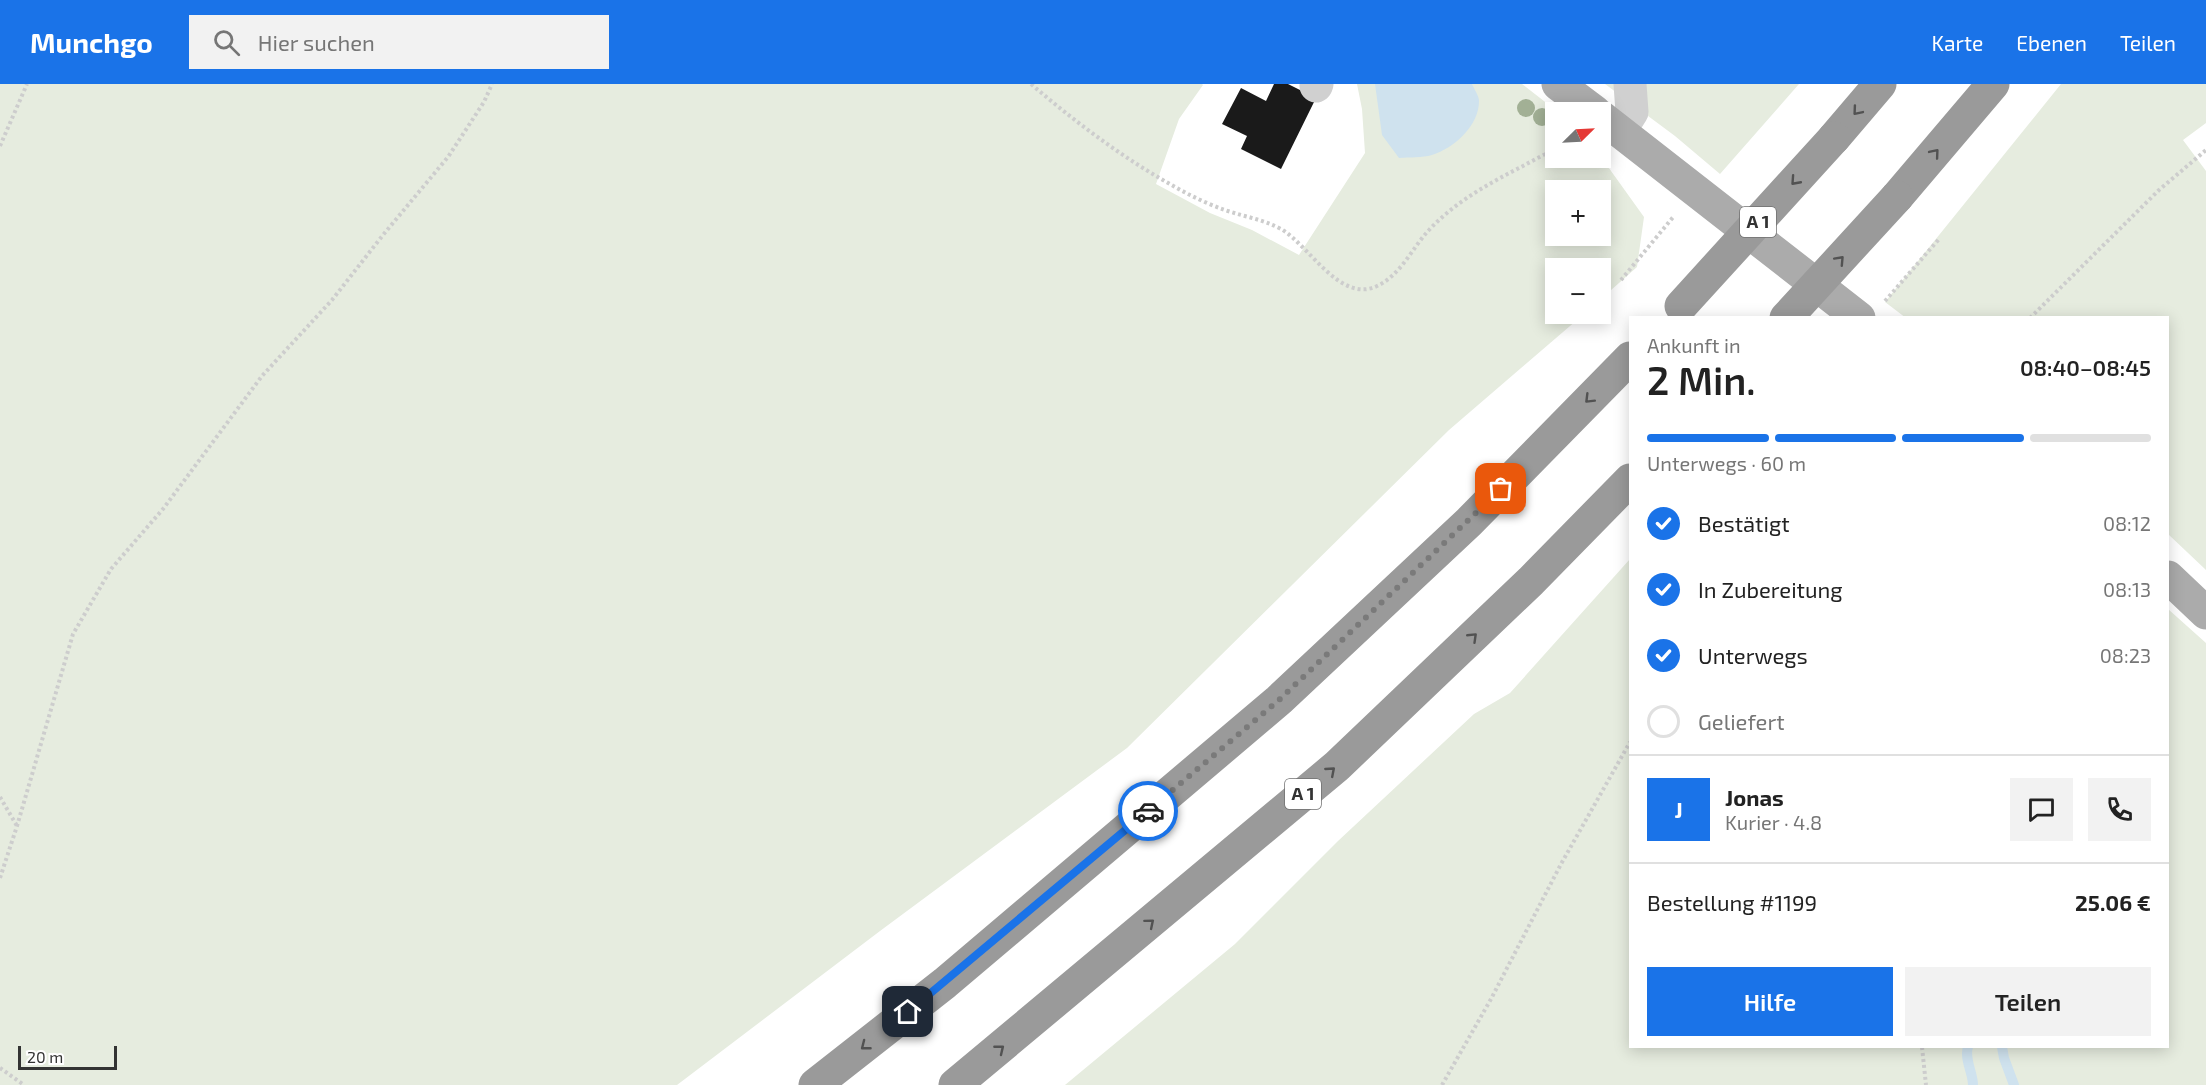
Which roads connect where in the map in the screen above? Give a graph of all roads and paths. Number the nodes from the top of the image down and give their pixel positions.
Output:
1 (27, 84) edge
2 (492, 84) edge
3 (1031, 84) edge
4 (1557, 84) edge
5 (1630, 84) edge
6 (1880, 84) edge
7 (1993, 84) edge
8 (1581, 102) edge
9 (1611, 118) edge
10 (1611, 125) edge
11 (0, 147) edge
12 (2206, 150) edge
13 (1545, 156) edge
14 (1675, 214) dead end
15 (1940, 238) dead end
16 (1621, 280) dead end
17 (1886, 300) dead end
18 (1676, 312) edge
19 (1788, 316) edge
20 (1855, 316) edge
21 (2032, 316) edge
22 (1629, 359) edge
23 (1629, 481) edge
24 (2169, 578) edge
25 (2206, 613) edge
26 (1629, 744) edge
27 (0, 796) edge
28 (17, 826) junction
29 (0, 878) edge
30 (1922, 1048) edge
31 (0, 1068) edge
32 (24, 1085) edge
33 (815, 1085) edge
34 (955, 1085) edge
35 (1442, 1085) edge
36 (1926, 1085) edge

1 - 11 path
2 - 28 path
3 - 13 path
4 - 8 main road
5 - 9 lane
6 -> 18 highway, A 1, bridge
19 -> 7 highway, bridge
10 - 20 main road
12 - 21 path
14 - 16 path
15 - 17 path
22 -> 33 highway
34 -> 23 highway, A 1
24 - 25 main road
26 - 35 path
27 - 28 path
28 - 29 path
30 - 36 path
31 - 32 path

